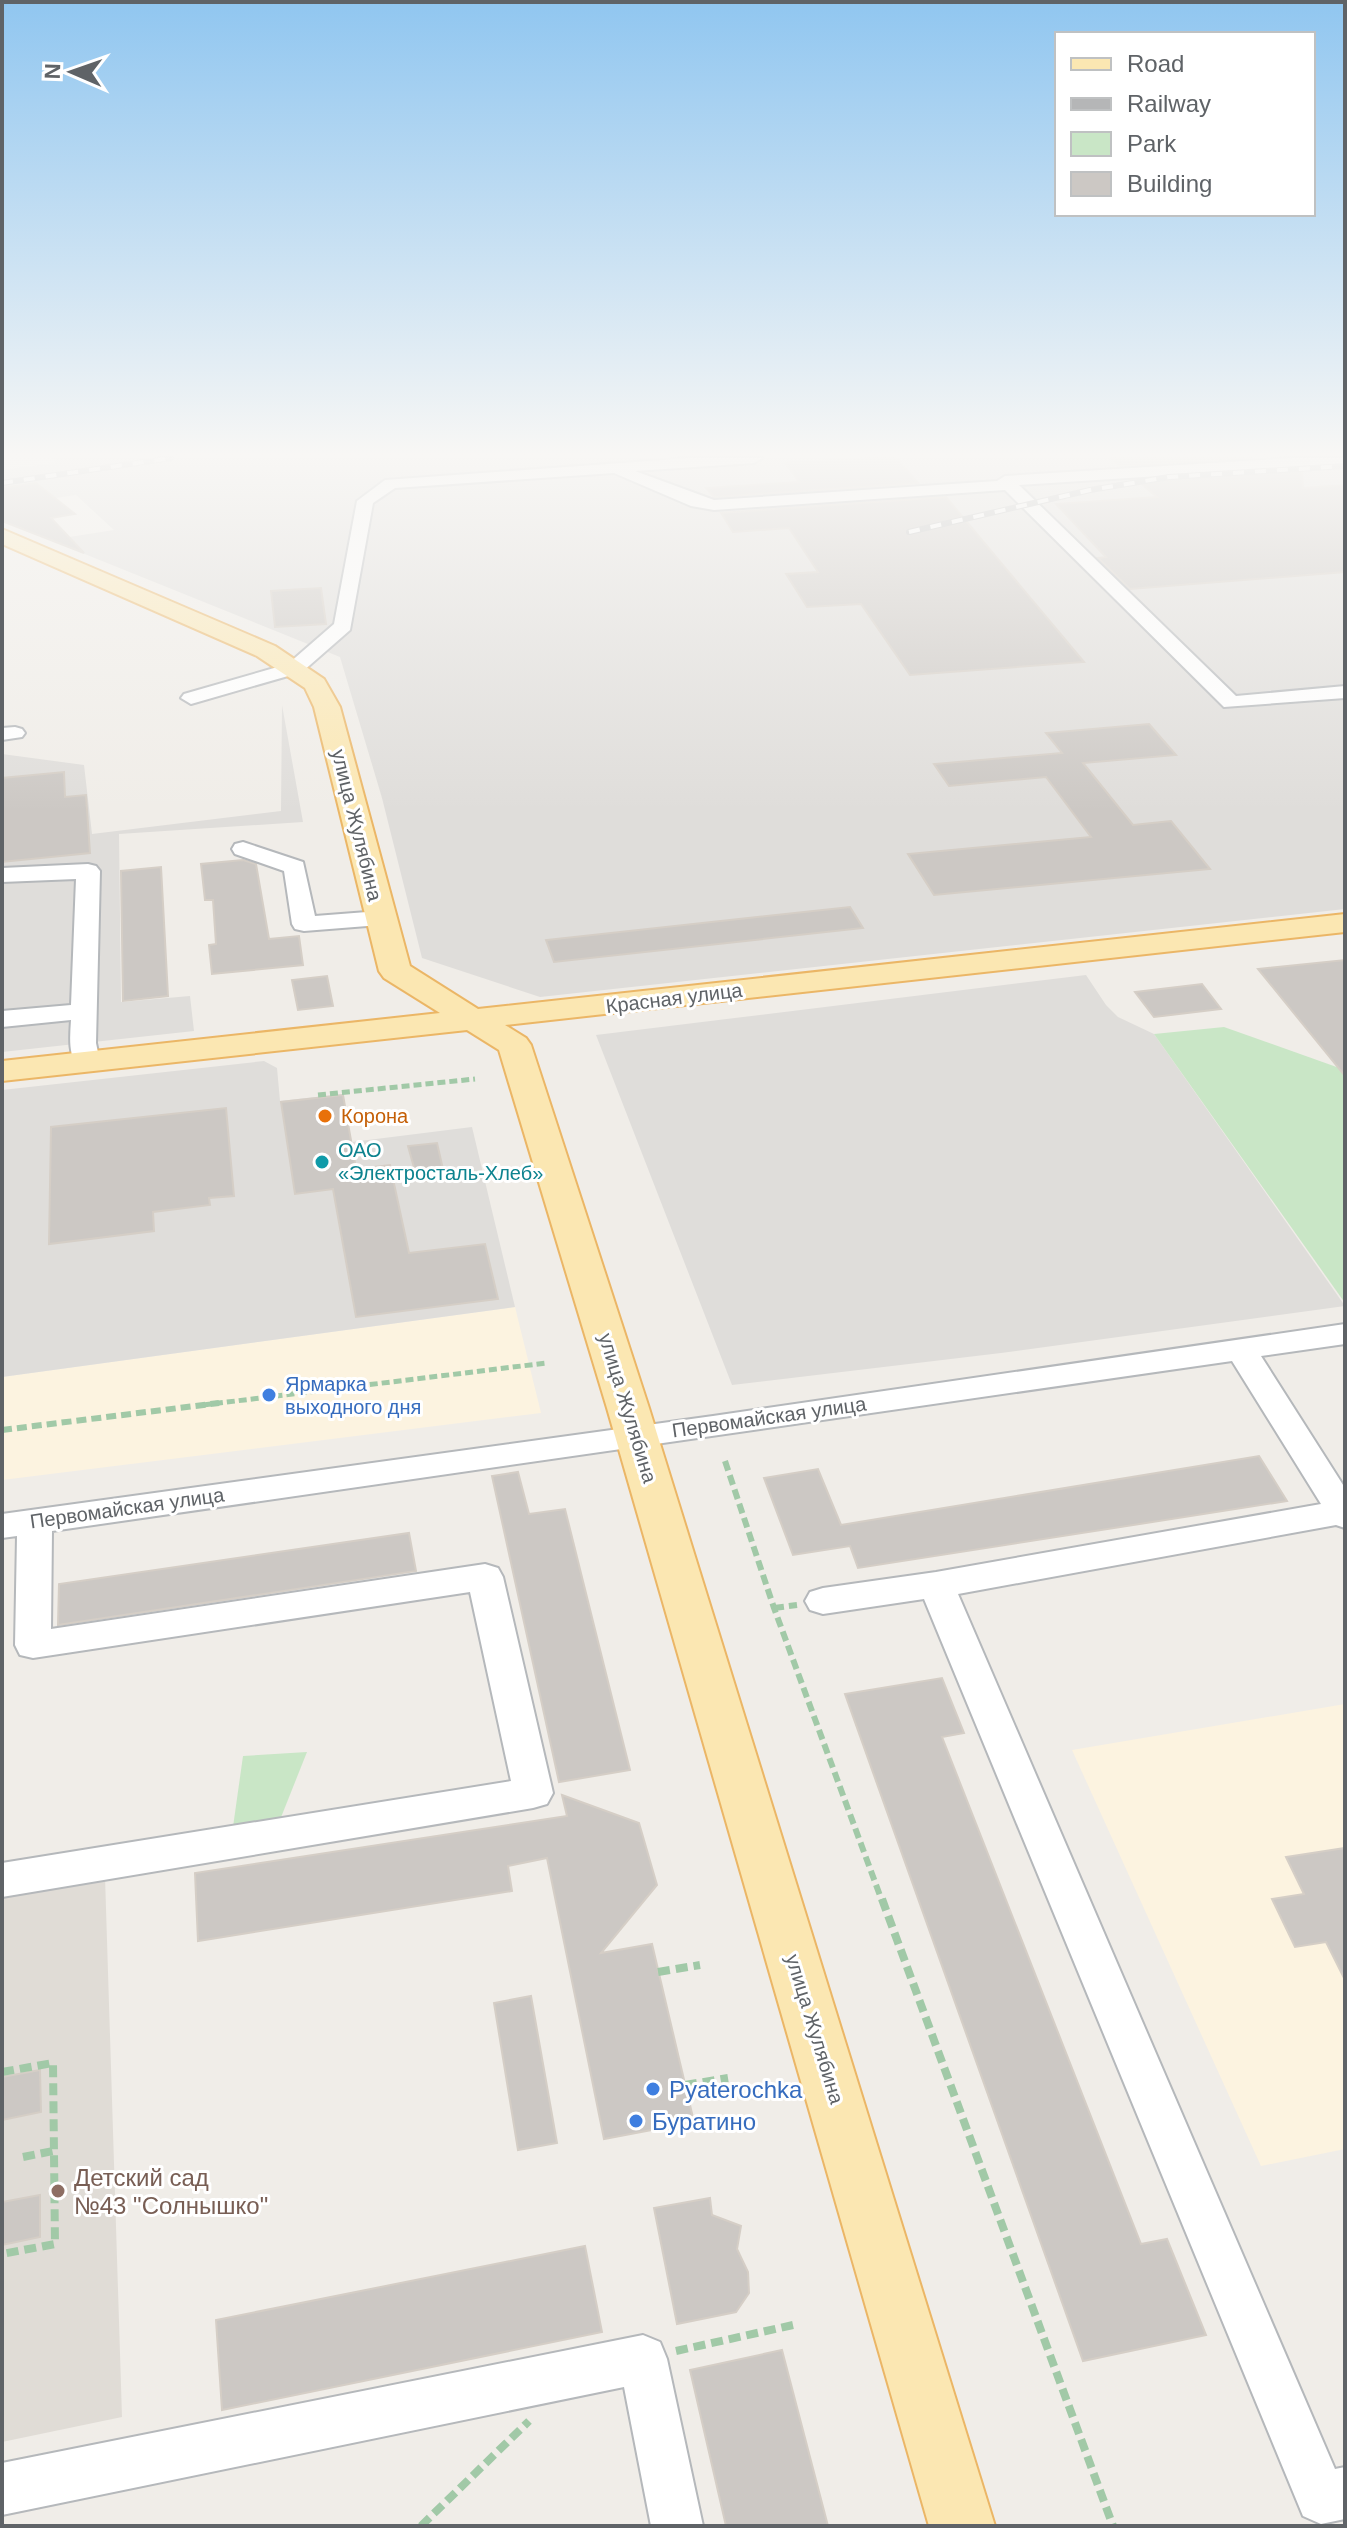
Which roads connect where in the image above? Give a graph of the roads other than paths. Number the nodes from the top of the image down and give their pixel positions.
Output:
1 (94, 576) edge
2 (352, 576) edge
3 (1101, 576) edge
4 (295, 668) junction
5 (1345, 692) edge
6 (191, 698) dead end
7 (243, 849) dead end
8 (2, 875) edge
9 (380, 918) junction
10 (1345, 923) edge
11 (395, 971) junction
12 (84, 1011) junction
13 (2, 1019) edge
14 (478, 1020) junction
15 (359, 1034) junction
16 (87, 1062) junction
17 (2, 1071) edge
18 (1345, 1334) edge
19 (1240, 1348) junction
20 (636, 1435) junction
21 (1344, 1514) edge
22 (19, 1523) edge
23 (936, 1585) junction
24 (823, 1601) dead end
25 (2, 1880) edge
26 (2, 2489) edge
27 (1345, 2493) edge
28 (677, 2526) edge
29 (962, 2526) edge

1 - 4 main road, улица Жулябина
2 - 4 street
3 - 5 street
4 - 6 street
4 - 9 main road, улица Жулябина
7 - 9 street
8 - 12 street
9 - 11 main road, улица Жулябина
10 - 14 main road, Красная улица
11 - 14 main road, улица Жулябина
11 - 15 main road
12 - 13 street
12 - 16 street
14 - 15 main road, Красная улица
14 - 20 main road, улица Жулябина
15 - 16 main road, Красная улица
16 - 17 main road, Красная улица
18 - 19 street, Первомайская улица
19 - 20 street, Первомайская улица
19 - 21 street
20 - 22 street, Первомайская улица
20 - 29 main road, улица Жулябина
21 - 23 street
22 - 25 street
23 - 24 street
23 - 27 street
26 - 28 street

